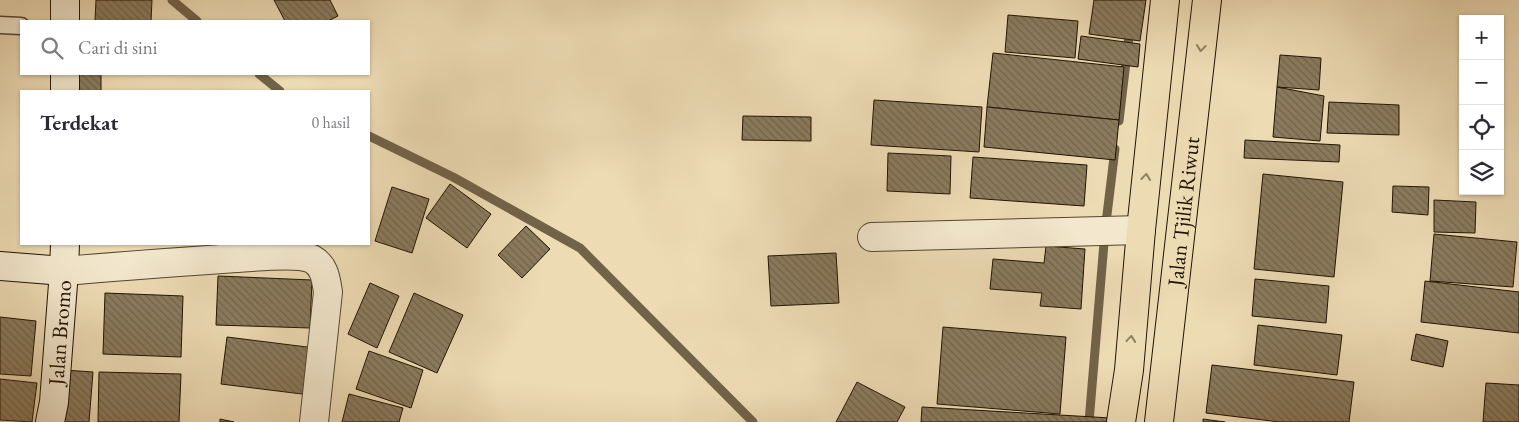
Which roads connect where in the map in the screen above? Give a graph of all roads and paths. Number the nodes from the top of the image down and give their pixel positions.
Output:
1 (65, 0) edge
2 (1165, 0) edge
3 (1207, 0) edge
4 (65, 20) edge
5 (0, 26) edge
6 (20, 26) edge
7 (65, 75) edge
8 (65, 90) edge
9 (1141, 230) junction
10 (872, 237) dead end
11 (65, 245) edge
12 (0, 266) edge
13 (64, 271) junction
14 (1129, 370) junction
15 (1166, 372) junction
16 (50, 422) edge
17 (314, 422) edge
18 (1121, 422) edge
19 (1159, 422) edge

1 - 4 street
9 -> 2 highway, Jalan Tjilik Riwut
3 -> 15 highway, Jalan Tjilik Riwut
5 - 6 lane
7 - 8 street
9 - 10 street
14 -> 9 highway, Jalan Tjilik Riwut
11 - 13 street, Jalan Bromo
12 - 13 street
13 - 16 street, Jalan Bromo
13 - 17 street
14 - 15 highway
14 - 18 highway, Jalan Tjilik Riwut
15 - 19 highway, Jalan Tjilik Riwut

